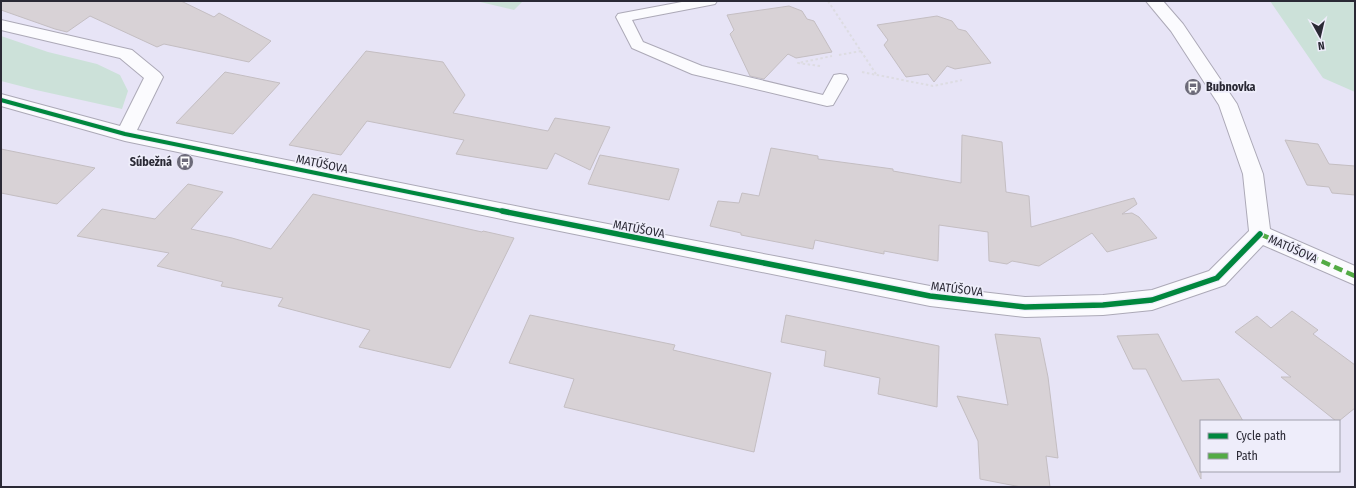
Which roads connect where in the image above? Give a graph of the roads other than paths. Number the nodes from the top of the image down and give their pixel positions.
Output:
1 (710, 1) edge
2 (1154, 1) edge
3 (1, 25) edge
4 (840, 79) dead end
5 (1, 100) edge
6 (125, 134) junction
7 (1260, 234) junction
8 (1355, 276) edge

1 - 4 lane
2 - 7 street
3 - 6 street
5 - 6 street, MATÚŠOVA
6 - 7 street, MATÚŠOVA
7 - 8 street, MATÚŠOVA

